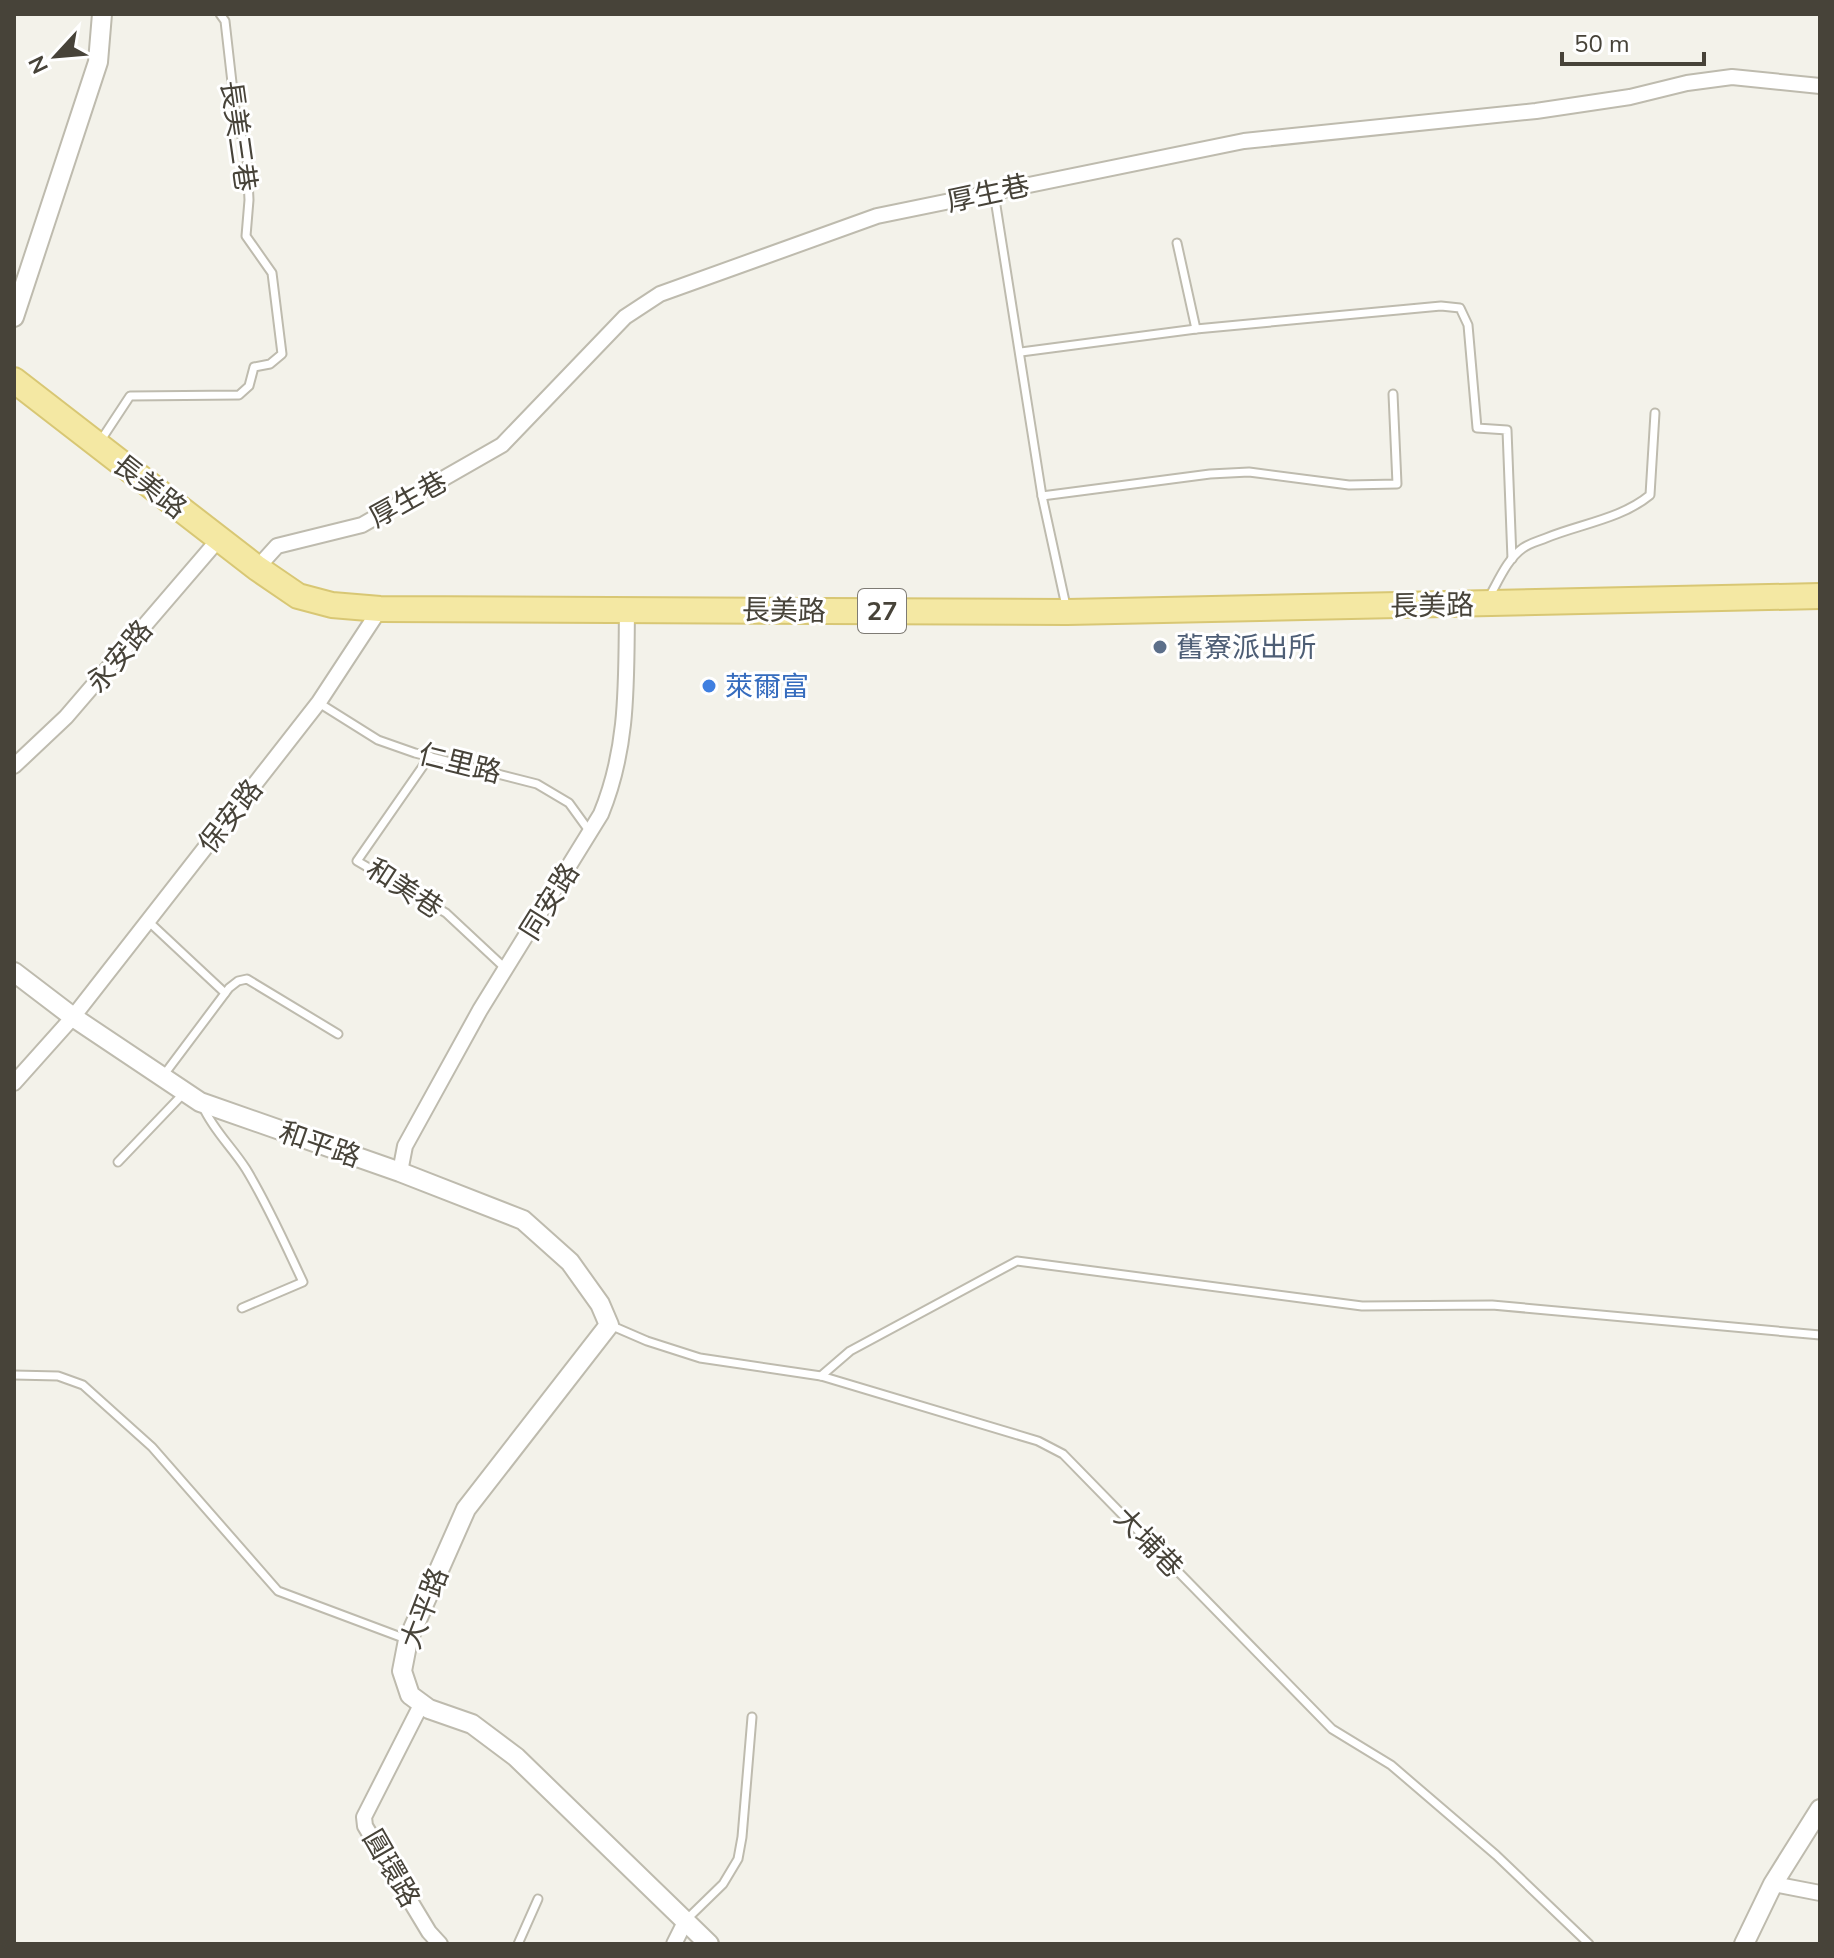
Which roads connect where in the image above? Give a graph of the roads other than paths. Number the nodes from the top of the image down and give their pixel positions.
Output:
1 (102, 14) edge
2 (220, 14) edge
3 (1820, 86) edge
4 (994, 192) junction
5 (1177, 243) dead end
6 (14, 317) edge
7 (1196, 329) junction
8 (1021, 352) junction
9 (15, 384) edge
10 (1393, 394) dead end
11 (1655, 413) dead end
12 (98, 445) junction
13 (1042, 496) junction
14 (218, 540) junction
15 (1512, 559) junction
16 (257, 568) junction
17 (1820, 596) edge
18 (1484, 604) junction
19 (627, 608) junction
20 (380, 609) junction
21 (1067, 612) junction
22 (319, 702) junction
23 (430, 756) junction
24 (14, 766) edge
25 (591, 834) junction
26 (148, 921) junction
27 (506, 969) junction
28 (14, 972) edge
29 (225, 993) junction
30 (73, 1017) junction
31 (338, 1034) dead end
32 (162, 1078) junction
33 (14, 1083) edge
34 (192, 1097) junction
35 (118, 1162) dead end
36 (400, 1172) junction
37 (242, 1308) dead end
38 (609, 1325) junction
39 (1820, 1335) edge
40 (14, 1375) edge
41 (821, 1376) junction
42 (408, 1640) junction
43 (422, 1703) junction
44 (752, 1717) dead end
45 (1820, 1809) edge
46 (1773, 1884) junction
47 (1820, 1893) edge
48 (538, 1899) dead end
49 (685, 1922) junction
50 (440, 1944) edge
51 (518, 1944) edge
52 (674, 1944) edge
53 (709, 1944) edge
54 (1589, 1944) edge
55 (1744, 1944) edge

1 - 6 street
2 - 12 lane, 長美三巷
3 - 4 street, 厚生巷
4 - 8 lane
4 - 16 street, 厚生巷
5 - 7 lane
7 - 8 lane
7 - 15 lane
8 - 13 lane
9 - 12 main road, 長美路 / 27
10 - 13 lane
11 - 15 lane
12 - 14 main road, 長美路 / 27
13 - 21 lane
14 - 16 main road, 長美路 / 27
14 - 24 street, 永安路
15 - 18 lane
16 - 20 main road, 長美路 / 27
17 - 18 main road, 長美路 / 27
18 - 21 main road, 長美路 / 27
19 - 20 main road, 長美路 / 27
19 - 21 main road, 長美路 / 27
19 - 25 street, 同安路
20 - 22 street, 保安路
22 - 23 lane, 仁里路
22 - 26 street, 保安路
23 - 25 lane, 仁里路
23 - 27 lane, 和美巷
25 - 27 street, 同安路
26 - 29 lane
26 - 30 street, 保安路
27 - 36 street, 同安路
28 - 30 street, 和平路
29 - 31 lane
29 - 32 lane
30 - 32 street, 和平路
30 - 33 street, 保安路
32 - 34 street, 和平路
34 - 35 lane
34 - 36 street, 和平路
34 - 37 lane
36 - 38 street, 和平路
38 - 41 lane, 大埔巷
38 - 42 street, 大平路
39 - 41 lane
40 - 42 lane
41 - 54 lane, 大埔巷
42 - 43 street, 大平路
43 - 49 street
43 - 50 street, 圓環路
44 - 49 lane
45 - 46 street
46 - 47 street
46 - 55 street
48 - 51 lane
49 - 52 street
49 - 53 street

